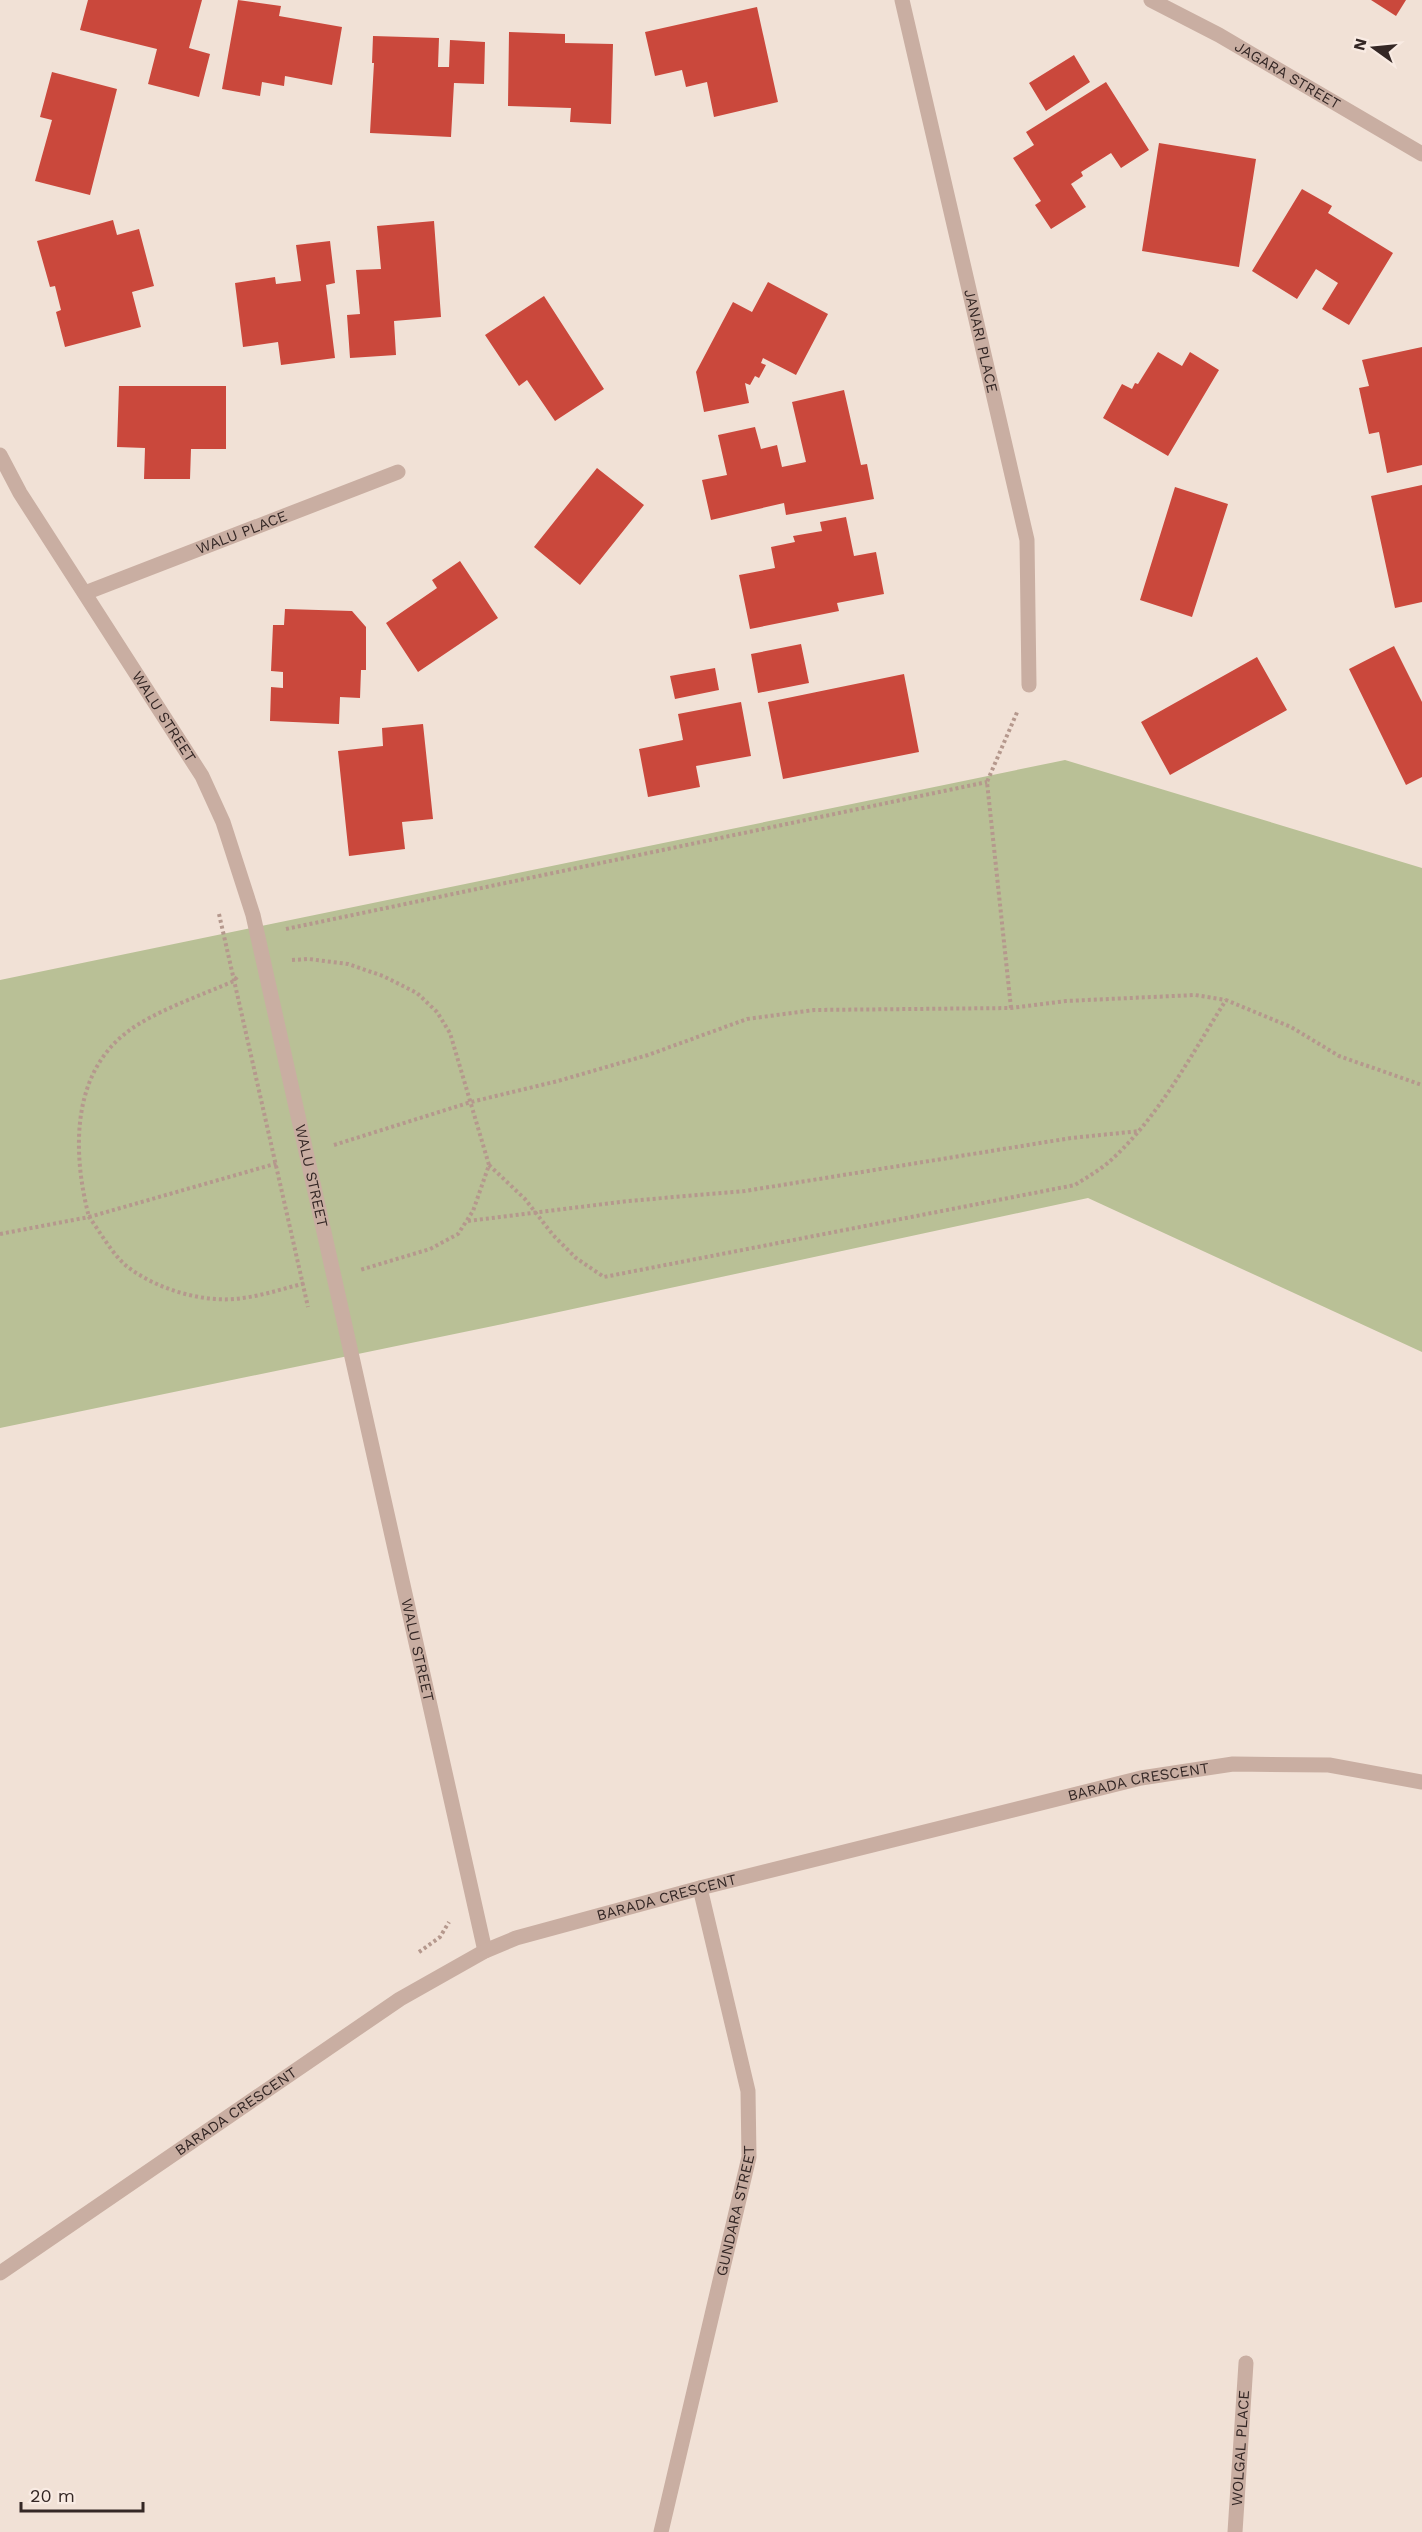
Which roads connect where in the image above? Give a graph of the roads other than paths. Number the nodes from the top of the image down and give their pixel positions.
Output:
1 (902, 0) edge
2 (1151, 0) edge
3 (1422, 154) edge
4 (0, 455) edge
5 (398, 472) dead end
6 (85, 593) junction
7 (1029, 685) road end
8 (1422, 1782) edge
9 (700, 1888) junction
10 (485, 1951) junction
11 (0, 2273) edge
12 (1246, 2363) dead end
13 (661, 2532) edge
14 (1235, 2532) edge

1 - 7 street, JANARI PLACE
2 - 3 street, JAGARA STREET
4 - 6 street, WALU STREET
5 - 6 street, WALU PLACE
6 - 10 street, WALU STREET
8 - 9 street, BARADA CRESCENT
9 - 10 street, BARADA CRESCENT
9 - 13 street, GUNDARA STREET
10 - 11 street, BARADA CRESCENT
12 - 14 street, WOLGAL PLACE

